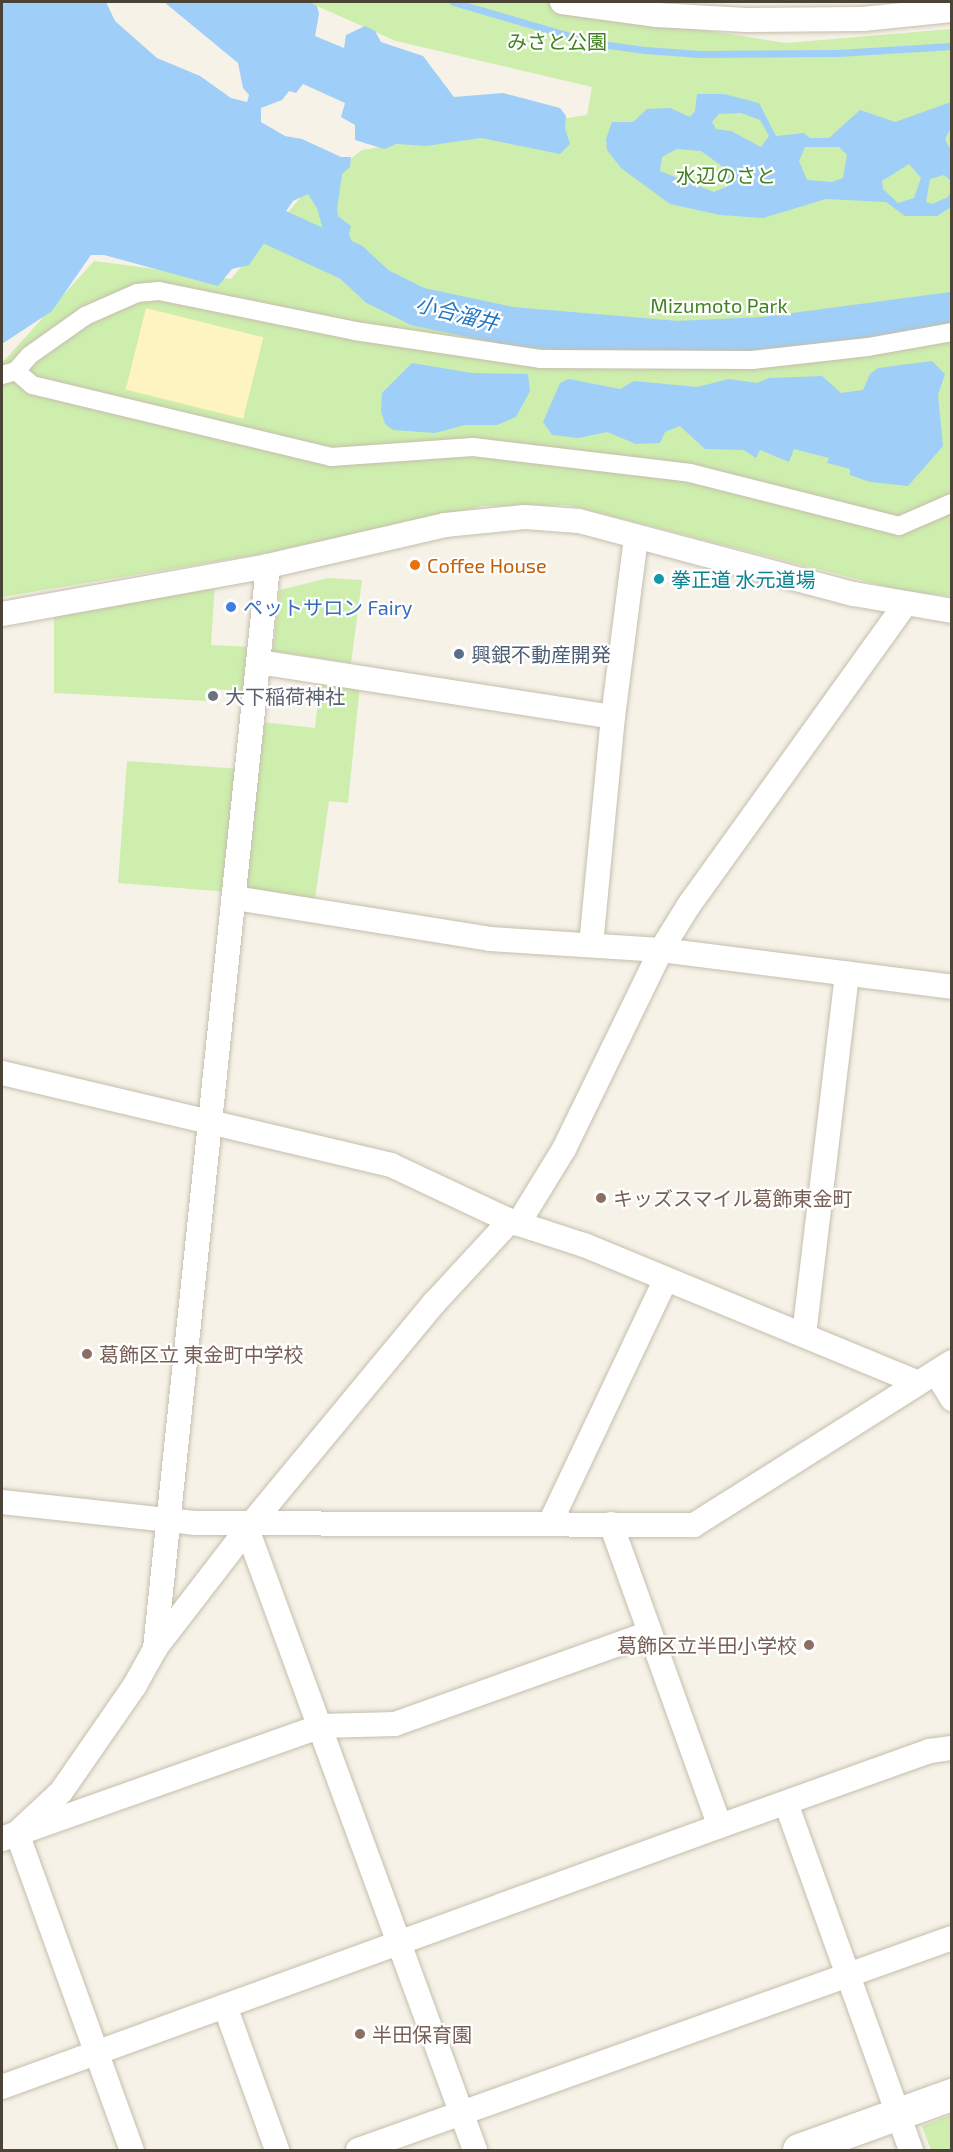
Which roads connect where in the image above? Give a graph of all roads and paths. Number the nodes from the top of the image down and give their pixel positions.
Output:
1 (562, 2) edge
2 (656, 8) edge
3 (744, 10) edge
4 (951, 10) edge
5 (951, 332) edge
6 (9, 373) edge
7 (951, 503) edge
8 (636, 537) junction
9 (268, 566) junction
10 (905, 604) junction
11 (951, 611) edge
12 (2, 614) edge
13 (258, 662) junction
14 (613, 717) junction
15 (235, 898) junction
16 (591, 945) junction
17 (661, 950) junction
18 (847, 974) junction
19 (951, 987) edge
20 (2, 1072) edge
21 (211, 1125) junction
22 (514, 1222) junction
23 (666, 1279) junction
24 (804, 1335) junction
25 (935, 1372) edge
26 (951, 1399) edge
27 (2, 1502) edge
28 (171, 1522) junction
29 (550, 1523) junction
30 (611, 1524) junction
31 (250, 1526) junction
32 (649, 1633) junction
33 (155, 1649) junction
34 (321, 1726) junction
35 (951, 1748) edge
36 (786, 1803) junction
37 (720, 1826) junction
38 (7, 1834) edge
39 (951, 1938) edge
40 (401, 1942) junction
41 (848, 1975) junction
42 (225, 2006) junction
43 (96, 2052) junction
44 (2, 2087) edge
45 (951, 2095) edge
46 (462, 2114) junction
47 (898, 2115) junction
48 (132, 2151) edge
49 (277, 2151) edge
50 (358, 2151) edge
51 (474, 2151) edge
52 (799, 2151) edge
53 (911, 2151) edge

1 - 2 street
2 - 3 street
3 - 4 street
5 - 6 street
6 - 7 street
8 - 9 street
8 - 10 street
8 - 14 street
9 - 12 street
9 - 13 street
10 - 11 street
10 - 17 street
13 - 14 street
13 - 15 street
14 - 16 street
15 - 16 street
15 - 21 street
16 - 17 street
17 - 18 street
17 - 22 street
18 - 19 street
18 - 24 street
20 - 21 street
21 - 22 street
21 - 28 street
22 - 23 street
22 - 31 street
23 - 24 street
23 - 29 street
24 - 25 street
25 - 26 street
25 - 30 street
27 - 28 street
28 - 31 street
28 - 33 street
29 - 30 street
29 - 31 street
30 - 32 street
31 - 33 street
31 - 34 street
32 - 34 street
32 - 37 street
33 - 38 street
34 - 38 street
34 - 40 street
35 - 36 street
36 - 37 street
36 - 41 street
37 - 40 street
38 - 43 street
39 - 41 street
40 - 42 street
40 - 46 street
41 - 46 street
41 - 47 street
42 - 43 street
42 - 49 street
43 - 44 street
43 - 48 street
45 - 47 street
46 - 50 street
46 - 51 street
47 - 52 street
47 - 53 street

